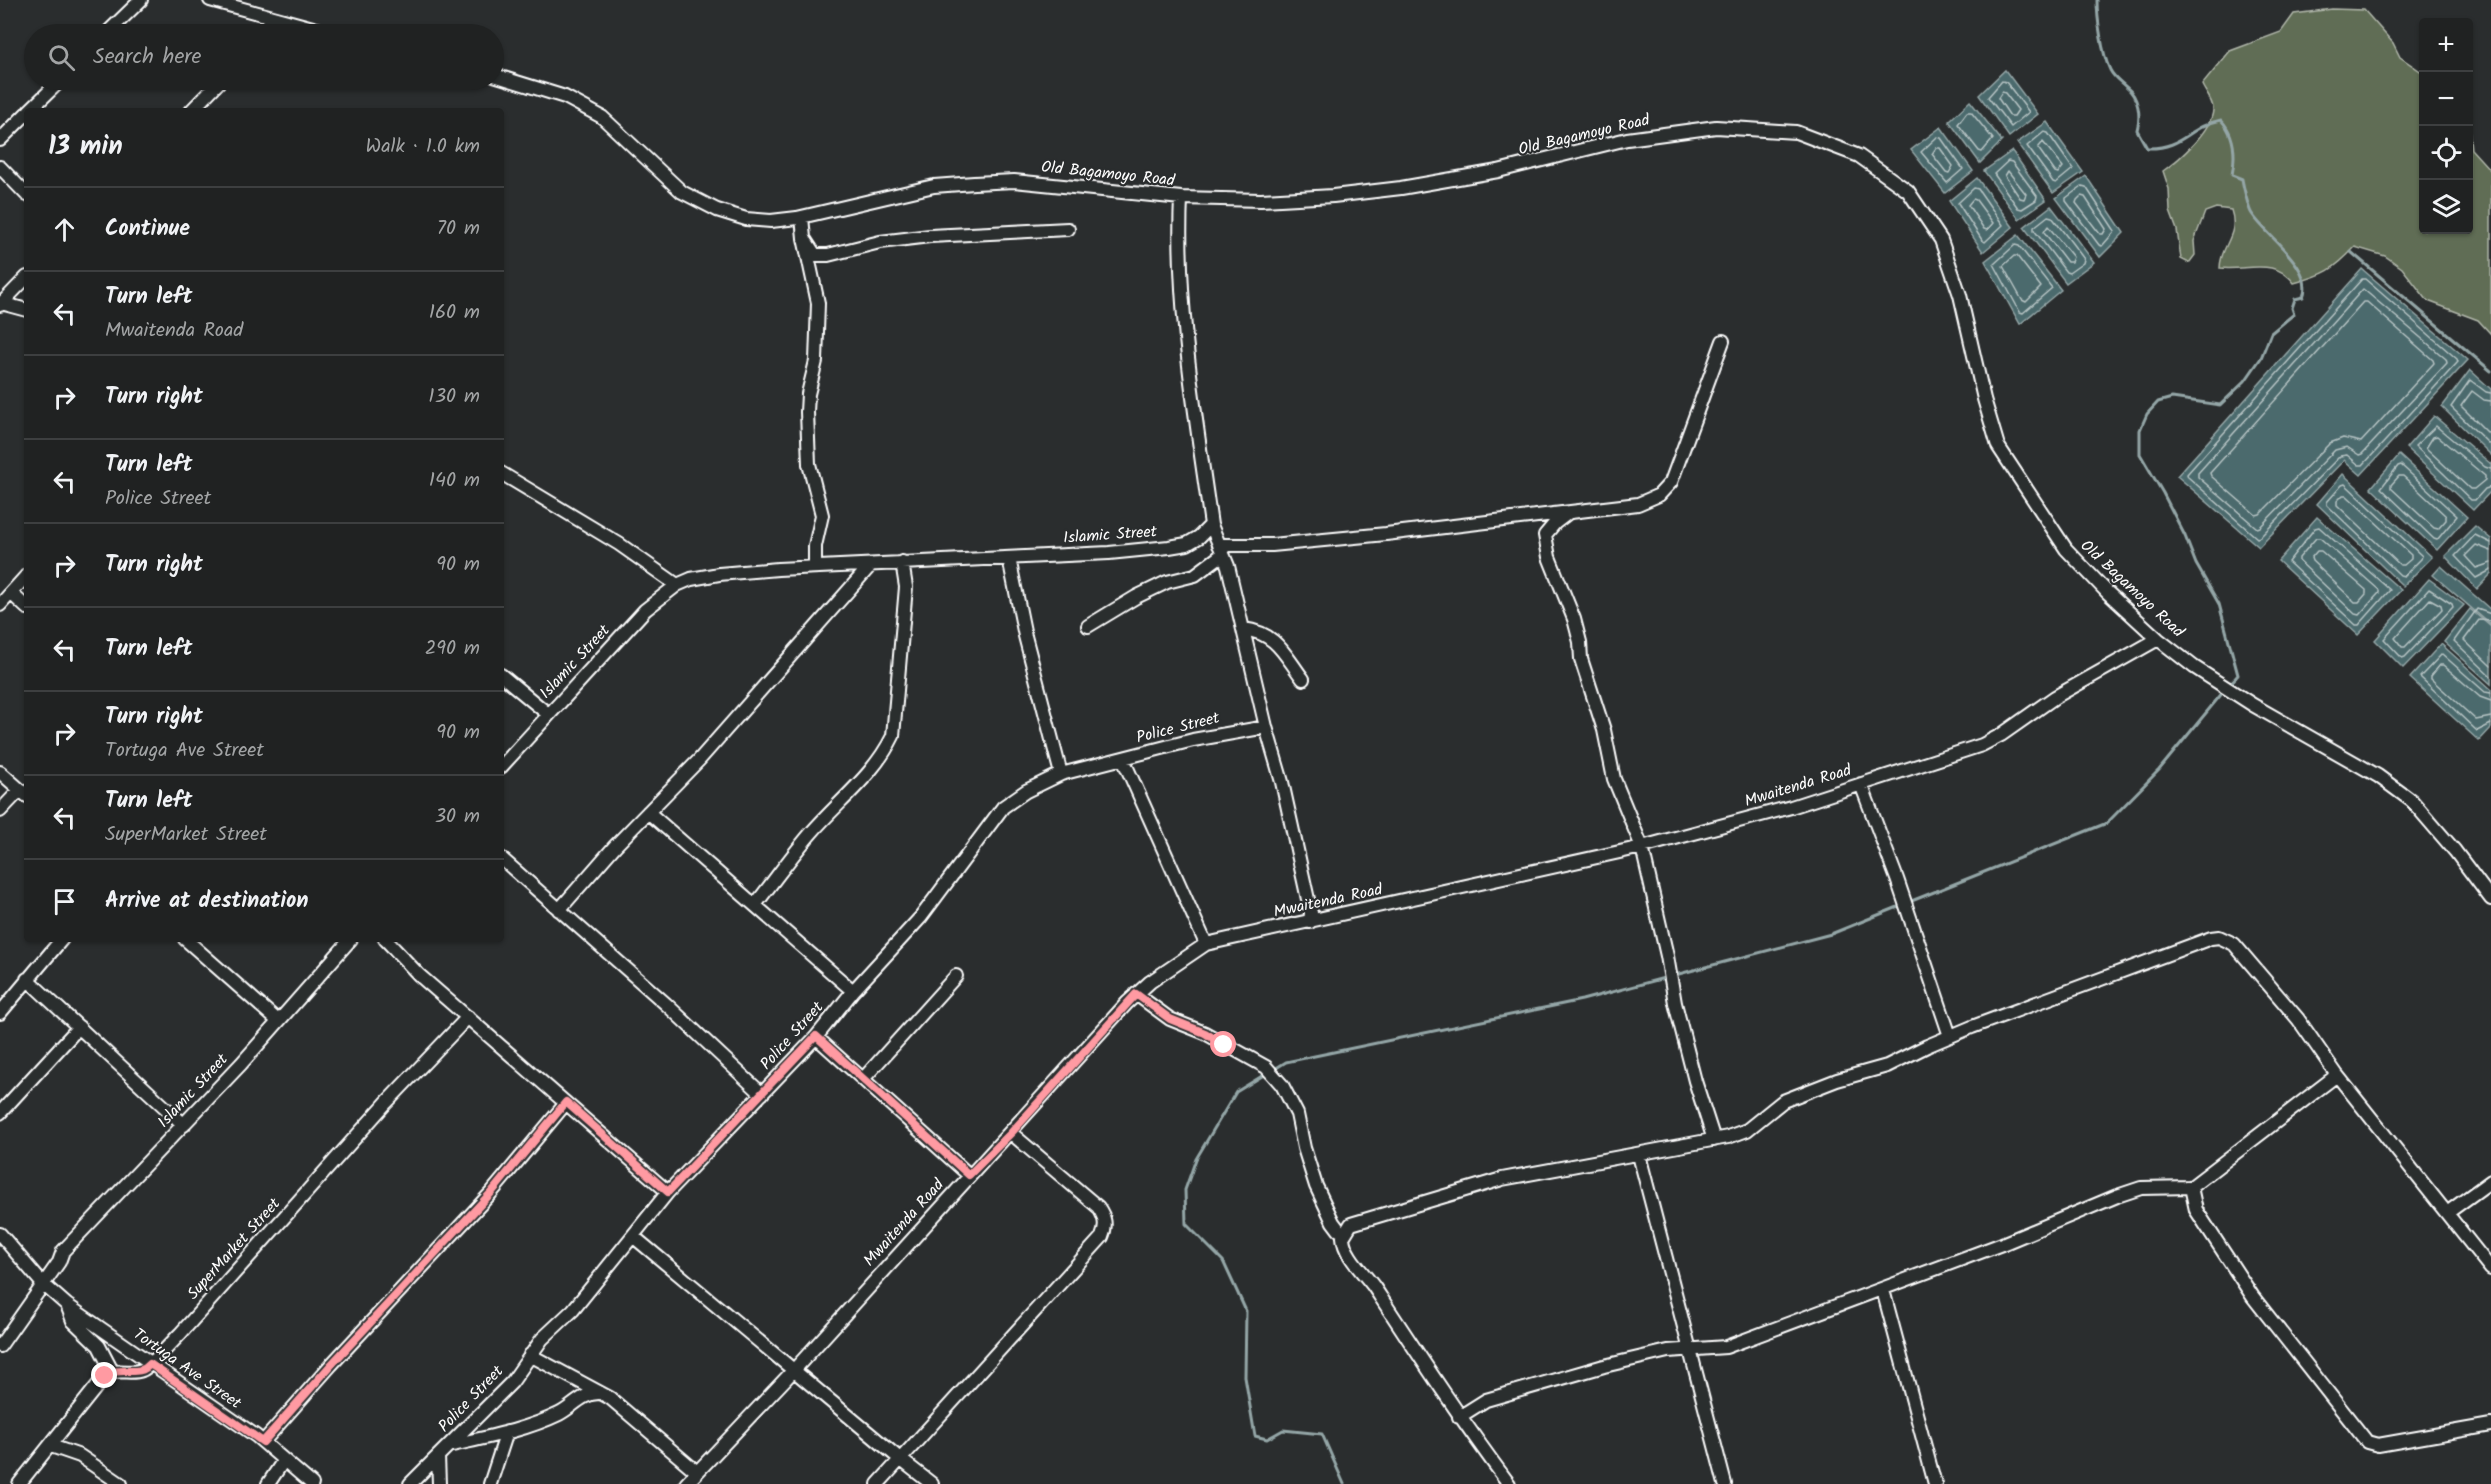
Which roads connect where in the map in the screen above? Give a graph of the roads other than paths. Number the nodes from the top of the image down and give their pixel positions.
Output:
1 (141, 0) edge
2 (210, 0) edge
3 (272, 18) junction
4 (116, 24) edge
5 (268, 24) edge
6 (296, 24) edge
7 (504, 77) edge
8 (51, 90) edge
9 (212, 90) edge
10 (32, 108) edge
11 (194, 108) edge
12 (24, 116) edge
13 (0, 140) edge
14 (0, 166) edge
15 (24, 192) edge
16 (1181, 198) junction
17 (802, 217) junction
18 (1068, 229) dead end
19 (804, 238) junction
20 (24, 280) edge
21 (1, 304) edge
22 (24, 309) edge
23 (1723, 341) dead end
24 (504, 475) edge
25 (1568, 513) junction
26 (1211, 525) junction
27 (1221, 549) junction
28 (1009, 558) junction
29 (902, 562) junction
30 (815, 566) junction
31 (870, 566) junction
32 (24, 578) edge
33 (677, 585) junction
34 (11, 594) junction
35 (0, 605) edge
36 (24, 605) edge
37 (1088, 626) dead end
38 (1243, 629) junction
39 (2158, 639) junction
40 (504, 677) edge
41 (1303, 679) dead end
42 (548, 714) junction
43 (1266, 727) junction
44 (1124, 759) junction
45 (504, 764) edge
46 (0, 772) edge
47 (1061, 774) junction
48 (1861, 784) junction
49 (24, 793) edge
50 (0, 811) edge
51 (648, 812) junction
52 (1642, 847) junction
53 (504, 861) edge
54 (2491, 899) edge
55 (754, 905) junction
56 (559, 910) junction
57 (1310, 922) junction
58 (59, 942) edge
59 (187, 942) edge
60 (348, 942) edge
61 (389, 942) edge
62 (1206, 944) junction
63 (956, 976) dead end
64 (27, 979) junction
65 (853, 991) junction
66 (1136, 994) junction
67 (0, 1013) edge
68 (468, 1017) junction
69 (278, 1021) junction
70 (79, 1027) junction
71 (816, 1036) junction
72 (1950, 1036) junction
73 (2337, 1075) junction
74 (864, 1078) junction
75 (762, 1094) junction
76 (566, 1102) junction
77 (0, 1113) edge
78 (184, 1125) junction
79 (1011, 1133) junction
80 (1714, 1140) junction
81 (1639, 1155) junction
82 (969, 1175) junction
83 (2491, 1181) edge
84 (2191, 1187) junction
85 (668, 1192) junction
86 (2446, 1213) junction
87 (1344, 1232) junction
88 (0, 1234) edge
89 (634, 1237) junction
90 (2491, 1269) edge
91 (42, 1283) junction
92 (1883, 1290) junction
93 (67, 1305) junction
94 (0, 1346) edge
95 (1691, 1350) junction
96 (530, 1355) junction
97 (150, 1364) junction
98 (794, 1370) junction
99 (112, 1371) junction
100 (599, 1393) junction
101 (1459, 1417) junction
102 (2491, 1425) edge
103 (507, 1432) junction
104 (263, 1442) junction
105 (450, 1445) junction
106 (51, 1446) junction
107 (438, 1456) junction
108 (284, 1460) junction
109 (900, 1460) junction
110 (697, 1472) junction
111 (19, 1484) edge
112 (121, 1484) edge
113 (268, 1484) edge
114 (312, 1484) edge
115 (410, 1484) edge
116 (439, 1484) edge
117 (490, 1484) edge
118 (686, 1484) edge
119 (878, 1484) edge
120 (932, 1484) edge
121 (1509, 1484) edge
122 (1725, 1484) edge
123 (1935, 1484) edge

1 - 4 street
2 - 3 street
3 - 5 street
3 - 6 street
7 - 17 street, Old Bagamoyo Road
8 - 10 street
9 - 11 street
12 - 13 street
14 - 15 street
16 - 17 street, Old Bagamoyo Road
16 - 26 street
16 - 39 street, Old Bagamoyo Road
17 - 19 street
18 - 19 street
19 - 30 street
20 - 21 street
21 - 22 street
23 - 25 street
24 - 33 street
25 - 27 street
25 - 52 street
26 - 27 street
26 - 28 street, Islamic Street
27 - 37 street
27 - 38 street
28 - 29 street, Islamic Street
28 - 47 street
29 - 31 street, Islamic Street
29 - 55 street
30 - 31 street, Islamic Street
30 - 33 street, Islamic Street
31 - 51 street
32 - 34 street
33 - 42 street, Islamic Street
34 - 35 street
34 - 36 street
38 - 41 street
38 - 43 street
39 - 48 street, Mwaitenda Road
39 - 54 street, Old Bagamoyo Road
40 - 42 street
42 - 45 street, Islamic Street
43 - 44 street, Police Street
43 - 57 street
44 - 47 street, Police Street
44 - 62 street
46 - 49 street
47 - 65 street, Police Street
48 - 52 street, Mwaitenda Road
48 - 72 street
49 - 50 street
51 - 55 street
51 - 56 street
52 - 57 street, Mwaitenda Road
52 - 80 street
53 - 56 street
55 - 65 street
56 - 75 street
57 - 62 street, Mwaitenda Road
58 - 64 street
59 - 69 street
60 - 69 street, Islamic Street
61 - 68 street
62 - 66 street, Mwaitenda Road
63 - 74 street
64 - 67 street
64 - 70 street
65 - 71 street, Police Street
66 - 79 street, Mwaitenda Road
66 - 87 street
68 - 76 street
68 - 97 street, SuperMarket Street
69 - 78 street, Islamic Street
70 - 77 street
70 - 78 street
71 - 74 street
71 - 75 street, Police Street
72 - 73 street
72 - 80 street
73 - 84 street
73 - 86 street
74 - 82 street
75 - 85 street, Police Street
76 - 85 street
76 - 104 street
78 - 91 street, Islamic Street
79 - 82 street, Mwaitenda Road
79 - 109 street
80 - 81 street
81 - 87 street
81 - 95 street
82 - 98 street, Mwaitenda Road
83 - 86 street
84 - 92 street
84 - 102 street
85 - 89 street, Police Street
86 - 90 street
87 - 101 street
88 - 91 street, Tortuga Ave Street
89 - 96 street, Police Street
89 - 98 street
91 - 93 street, Tortuga Ave Street
91 - 94 street
92 - 95 street
92 - 123 street
93 - 97 street, Tortuga Ave Street
93 - 99 street
95 - 101 street
95 - 122 street
96 - 100 street
96 - 105 street, Police Street
97 - 99 street
97 - 104 street, Tortuga Ave Street
98 - 109 street
98 - 110 street, Mwaitenda Road
99 - 106 street
100 - 103 street
100 - 110 street
101 - 121 street
103 - 105 street
103 - 117 street
104 - 108 street, Tortuga Ave Street
105 - 107 street, Police Street
106 - 111 street
106 - 112 street
107 - 115 street, Police Street
107 - 116 street
108 - 113 street
108 - 114 street, Tortuga Ave Street
109 - 119 street
109 - 120 street
110 - 118 street, Mwaitenda Road

